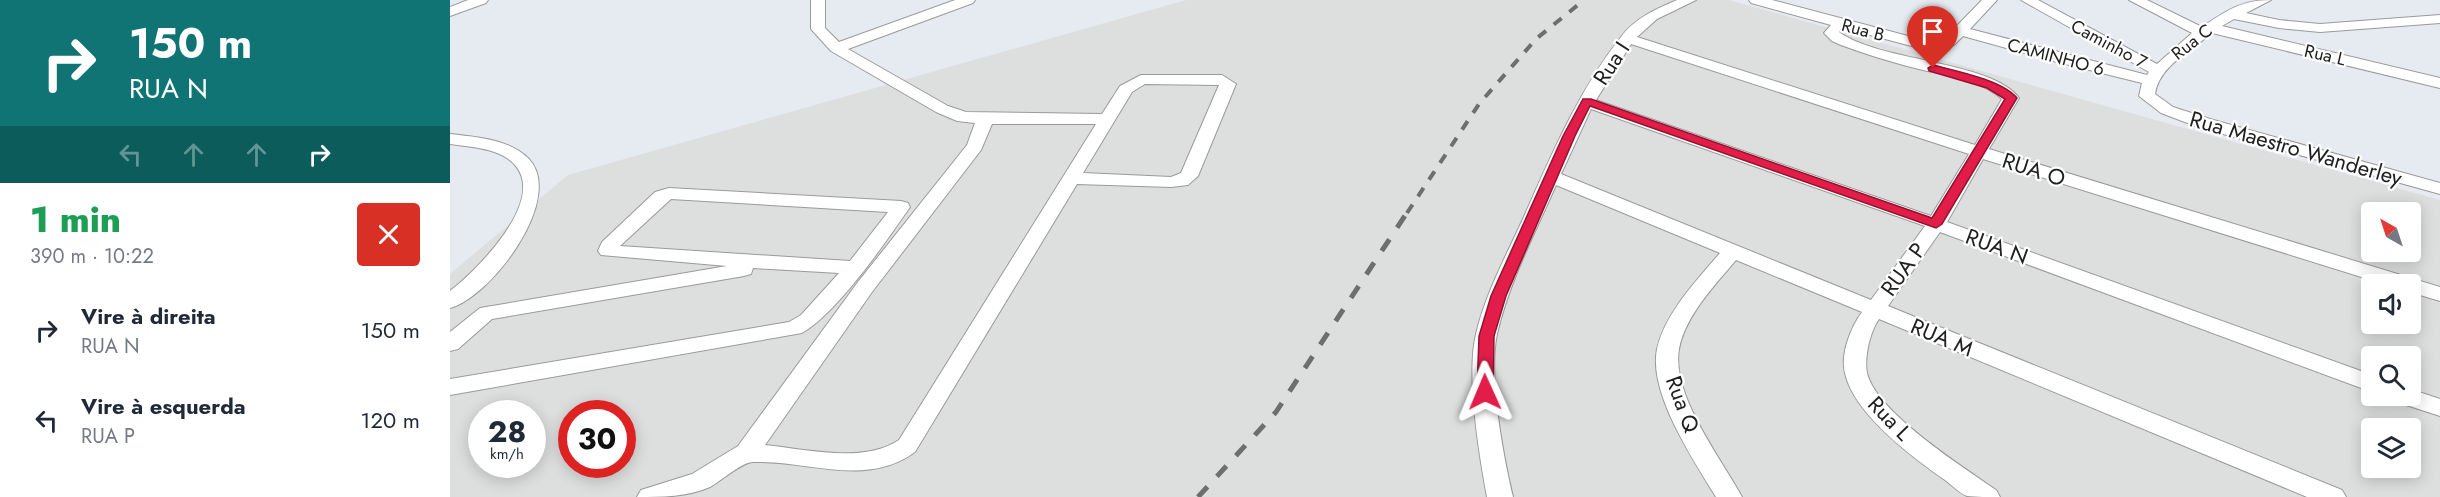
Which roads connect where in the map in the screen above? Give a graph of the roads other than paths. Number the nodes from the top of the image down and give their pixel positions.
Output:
1 (481, 0) edge
2 (818, 0) edge
3 (968, 0) edge
4 (1689, 0) edge
5 (1756, 0) edge
6 (1990, 0) edge
7 (2028, 0) edge
8 (2136, 0) edge
9 (2246, 5) edge
10 (450, 12) edge
11 (2440, 19) edge
12 (1839, 24) junction
13 (1962, 30) junction
14 (2206, 30) junction
15 (1627, 38) junction
16 (836, 48) junction
17 (2154, 75) junction
18 (2440, 83) edge
19 (1587, 102) junction
20 (2155, 102) joint
21 (985, 119) junction
22 (1108, 119) junction
23 (450, 139) edge
24 (1978, 152) junction
25 (1552, 177) junction
26 (1071, 178) junction
27 (2440, 189) edge
28 (1936, 224) junction
29 (1733, 250) junction
30 (775, 264) junction
31 (855, 268) junction
32 (2374, 274) edge
33 (2421, 288) edge
34 (2440, 294) edge
35 (450, 301) edge
36 (1875, 309) junction
37 (450, 344) edge
38 (2361, 380) edge
39 (450, 387) edge
40 (2421, 401) edge
41 (2440, 408) edge
42 (747, 452) junction
43 (660, 496) edge
44 (1500, 497) edge
45 (1729, 497) edge
46 (1987, 497) edge
47 (2333, 497) edge

1 - 10 street
2 - 16 street
3 - 16 street
4 - 15 street, Rua I
5 - 12 street, Rua B
6 - 13 street, Rua B
7 - 17 street, Caminho 7
8 - 14 street, Rua L
9 - 11 street
9 - 14 street, Rua C
12 - 13 street, Rua B
12 - 24 street, RUA P
13 - 17 street, CAMINHO 6
14 - 17 street, Rua C
14 - 18 street, Rua L
15 - 19 street, Rua I
15 - 24 street, RUA O
16 - 21 street
17 - 20 street, Rua C
19 - 25 street, Rua I
19 - 28 street, RUA N
20 - 27 street, Rua Maestro Wanderley
21 - 22 street
21 - 42 street
22 - 26 street
22 - 26 street
23 - 35 street
24 - 28 street, RUA P
24 - 32 street, RUA O
25 - 29 street, RUA M
25 - 44 street, Rua I
26 - 42 street
28 - 36 street, RUA P
28 - 38 street, RUA N
29 - 36 street, RUA M
29 - 45 street, Rua Q
30 - 31 street
30 - 31 street
30 - 37 street
31 - 39 street
33 - 34 street, RUA O
36 - 46 street, Rua L
36 - 47 street, RUA M
40 - 41 street
42 - 43 street

